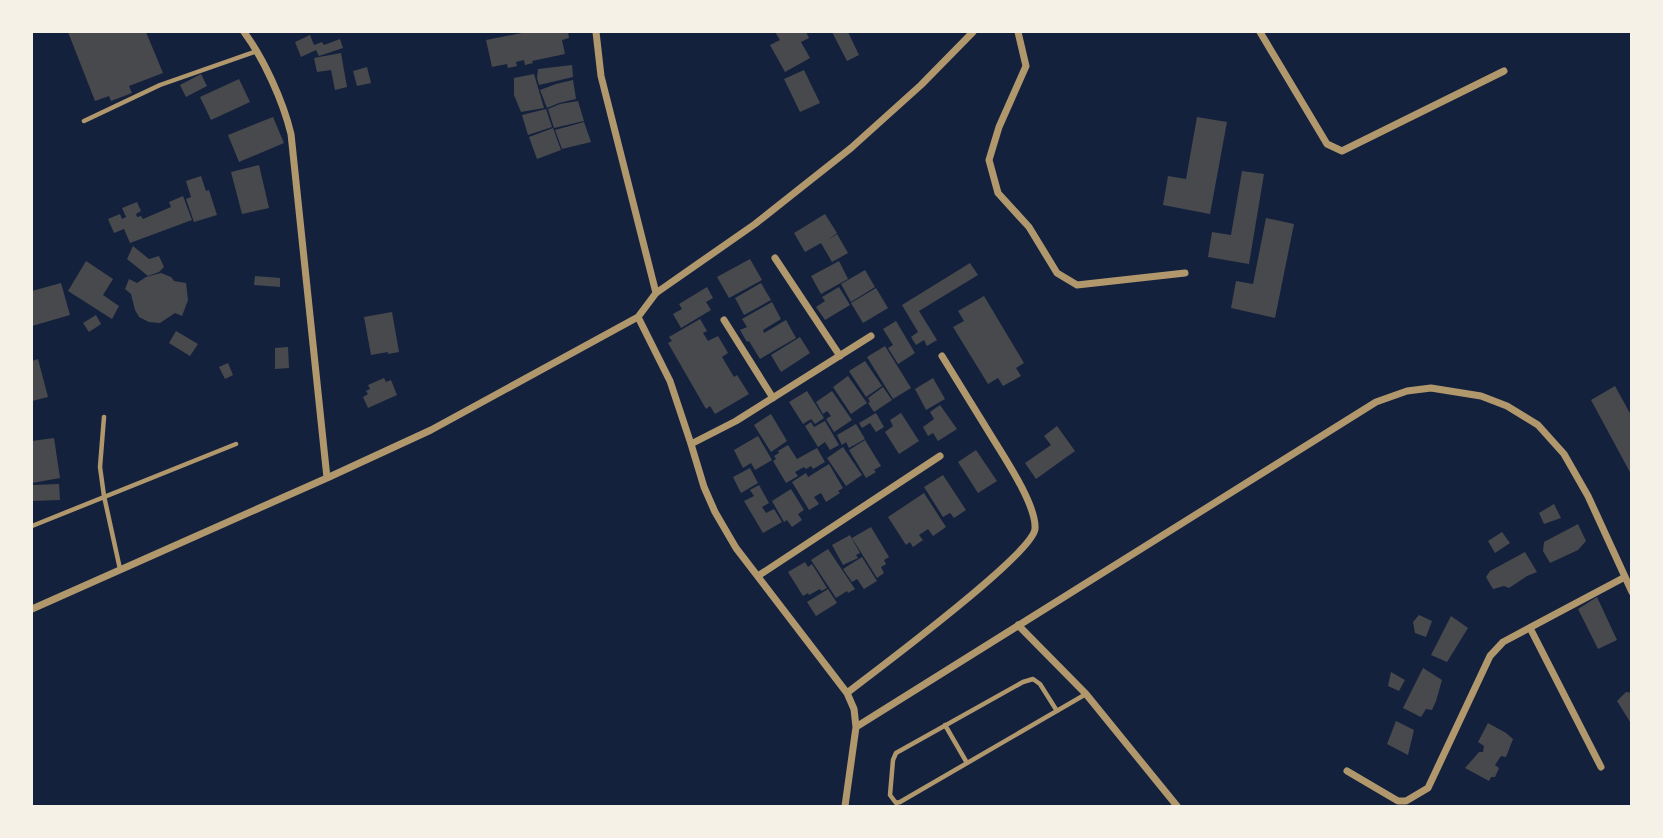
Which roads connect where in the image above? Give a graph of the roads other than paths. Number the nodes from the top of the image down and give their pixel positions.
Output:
1 (244, 32) edge
2 (596, 32) edge
3 (972, 32) edge
4 (1018, 32) edge
5 (1260, 32) edge
6 (258, 50) junction
7 (1504, 71) dead end
8 (84, 121) dead end
9 (775, 258) dead end
10 (1185, 273) dead end
11 (656, 293) junction
12 (638, 317) junction
13 (724, 320) dead end
14 (871, 336) dead end
15 (840, 356) junction
16 (942, 356) dead end
17 (773, 398) junction
18 (104, 416) dead end
19 (236, 444) dead end
20 (691, 444) junction
21 (940, 456) dead end
22 (327, 478) junction
23 (104, 496) junction
24 (32, 526) edge
25 (120, 569) junction
26 (758, 576) junction
27 (1628, 576) edge
28 (1632, 592) edge
29 (32, 609) edge
30 (1018, 625) junction
31 (1530, 628) junction
32 (847, 692) junction
33 (1086, 694) junction
34 (1057, 711) junction
35 (945, 726) junction
36 (856, 727) junction
37 (967, 763) junction
38 (1601, 767) dead end
39 (1347, 771) dead end
40 (845, 807) edge
41 (1177, 807) edge

1 - 6 street
2 - 11 street
3 - 11 street
4 - 10 street
5 - 7 street
6 - 8 lane
6 - 22 street
9 - 15 street
11 - 12 street
12 - 20 street
12 - 22 street
13 - 17 street
14 - 15 street
15 - 17 street
16 - 32 street
17 - 20 street
18 - 23 lane
19 - 23 lane
20 - 26 street
21 - 26 street
22 - 25 street
23 - 24 lane
23 - 25 lane
25 - 29 street
26 - 32 street
27 - 28 street
27 - 30 street
27 - 31 street
30 - 33 street
30 - 36 street
31 - 38 street
31 - 39 street
32 - 36 street
33 - 34 lane
33 - 41 street
34 - 35 lane
34 - 37 lane
35 - 37 lane
35 - 37 lane
36 - 40 street

